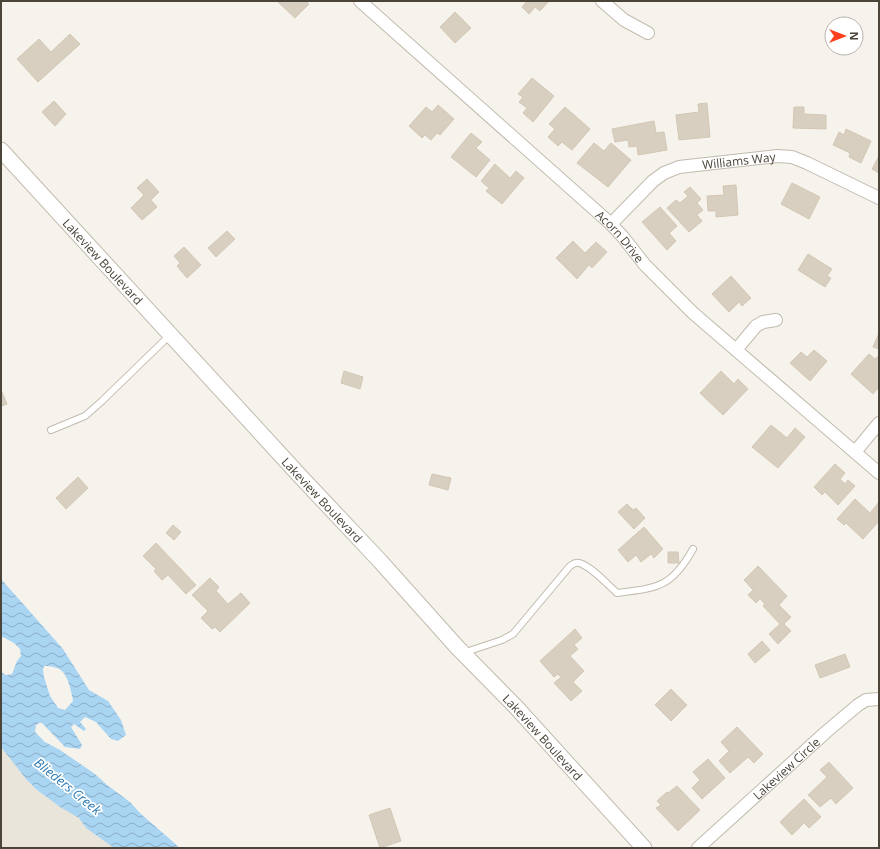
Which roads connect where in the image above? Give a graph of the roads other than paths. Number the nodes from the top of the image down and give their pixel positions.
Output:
1 (360, 1) edge
2 (602, 1) edge
3 (648, 33) dead end
4 (1, 150) edge
5 (879, 198) edge
6 (611, 224) junction
7 (776, 320) dead end
8 (171, 334) junction
9 (736, 350) junction
10 (879, 423) edge
11 (51, 430) dead end
12 (854, 452) junction
13 (879, 473) edge
14 (693, 549) dead end
15 (462, 653) junction
16 (879, 699) edge
17 (644, 848) edge
18 (698, 848) edge

1 - 6 street, Acorn Drive
2 - 3 street
4 - 8 street, Lakeview Boulevard
5 - 6 street, Williams Way
6 - 9 street, Acorn Drive
7 - 9 street
8 - 11 lane
8 - 15 street, Lakeview Boulevard
9 - 12 street, Acorn Drive
10 - 12 street
12 - 13 street, Acorn Drive
14 - 15 lane
15 - 17 street, Lakeview Boulevard
16 - 18 street, Lakeview Circle

